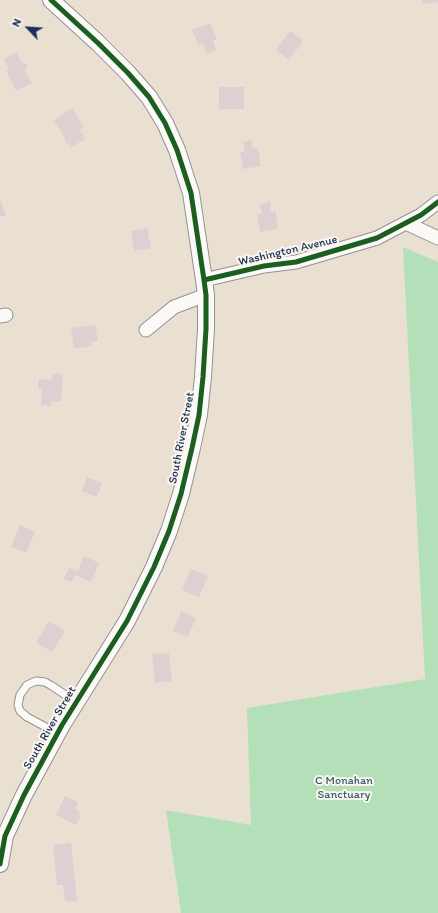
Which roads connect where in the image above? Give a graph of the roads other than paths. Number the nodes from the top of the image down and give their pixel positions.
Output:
1 (51, 0) edge
2 (438, 202) edge
3 (406, 223) junction
4 (438, 238) edge
5 (205, 287) junction
6 (146, 330) dead end
7 (76, 702) junction
8 (57, 733) junction
9 (0, 858) edge

1 - 5 street, South River Street
2 - 3 street, Washington Avenue
3 - 4 street
3 - 5 street, Washington Avenue
5 - 6 street, Washington Avenue
5 - 7 street, South River Street
7 - 8 street, South River Street
7 - 8 lane
8 - 9 street, South River Street

